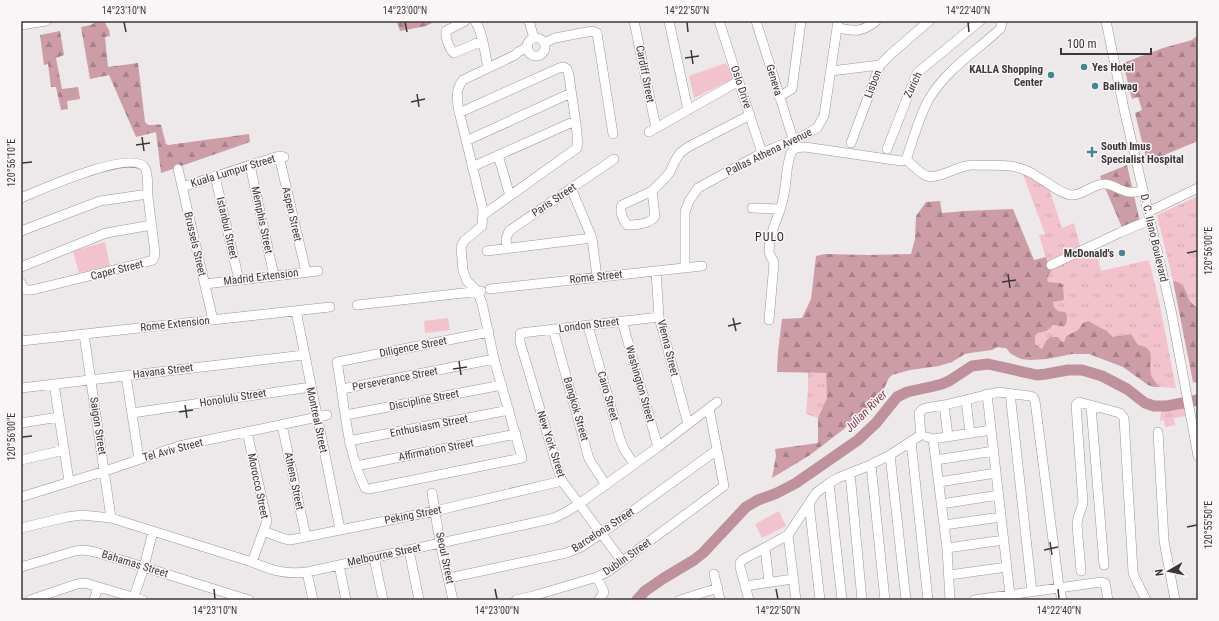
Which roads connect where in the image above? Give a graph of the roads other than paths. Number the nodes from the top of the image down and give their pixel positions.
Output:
1 (46, 21) edge
2 (465, 21) edge
3 (475, 21) edge
4 (529, 21) edge
5 (634, 21) edge
6 (669, 21) edge
7 (719, 21) edge
8 (756, 21) edge
9 (801, 21) edge
10 (876, 21) edge
11 (929, 21) edge
12 (980, 21) edge
13 (1002, 21) edge
14 (1106, 21) edge
15 (838, 25) edge
16 (27, 26) edge
17 (534, 38) junction
18 (482, 41) junction
19 (544, 43) junction
20 (529, 49) junction
21 (880, 65) junction
22 (488, 68) junction
23 (832, 71) junction
24 (739, 81) junction
25 (571, 93) junction
26 (779, 96) junction
27 (688, 110) junction
28 (459, 113) junction
29 (750, 115) junction
30 (575, 121) junction
31 (613, 134) dead end
32 (793, 139) junction
33 (466, 141) junction
34 (851, 143) dead end
35 (887, 149) dead end
36 (762, 153) junction
37 (498, 155) junction
38 (282, 156) joint
39 (614, 159) dead end
40 (906, 159) junction
41 (250, 165) junction
42 (472, 167) junction
43 (178, 169) dead end
44 (216, 176) junction
45 (182, 187) junction
46 (572, 188) junction
47 (1198, 188) edge
48 (652, 191) dead end
49 (1143, 191) junction
50 (148, 194) junction
51 (510, 196) junction
52 (21, 198) edge
53 (752, 208) dead end
54 (780, 209) junction
55 (483, 215) junction
56 (1149, 216) junction
57 (152, 225) junction
58 (21, 231) edge
59 (592, 238) junction
60 (507, 248) junction
61 (487, 251) dead end
62 (1051, 265) dead end
63 (21, 266) edge
64 (702, 266) dead end
65 (685, 268) junction
66 (318, 271) dead end
67 (656, 271) junction
68 (306, 272) junction
69 (274, 276) junction
70 (597, 277) junction
71 (239, 280) junction
72 (21, 283) edge
73 (205, 284) junction
74 (484, 290) junction
75 (357, 305) dead end
76 (330, 307) dead end
77 (296, 311) junction
78 (659, 317) junction
79 (213, 320) junction
80 (769, 320) dead end
81 (622, 321) junction
82 (588, 326) junction
83 (553, 329) junction
84 (489, 332) junction
85 (84, 334) junction
86 (520, 334) joint
87 (21, 341) edge
88 (304, 355) junction
89 (494, 359) junction
90 (126, 376) junction
91 (91, 380) junction
92 (54, 384) junction
93 (502, 385) junction
94 (311, 386) junction
95 (21, 388) edge
96 (342, 389) junction
97 (1010, 393) junction
98 (987, 394) junction
99 (966, 400) junction
100 (717, 402) dead end
101 (944, 405) junction
102 (1091, 406) junction
103 (709, 408) junction
104 (509, 410) junction
105 (132, 413) junction
106 (327, 415) dead end
107 (346, 415) junction
108 (59, 417) junction
109 (317, 417) junction
110 (21, 423) edge
111 (688, 424) junction
112 (282, 425) junction
113 (991, 430) junction
114 (247, 432) junction
115 (1158, 432) dead end
116 (970, 433) junction
117 (516, 434) junction
118 (920, 434) junction
119 (948, 436) junction
120 (933, 439) junction
121 (349, 441) junction
122 (911, 441) junction
123 (658, 447) junction
124 (64, 450) junction
125 (717, 450) junction
126 (994, 451) junction
127 (890, 455) junction
128 (1198, 456) edge
129 (139, 459) junction
130 (21, 460) edge
131 (936, 460) junction
132 (634, 464) junction
133 (871, 464) junction
134 (356, 466) junction
135 (105, 471) junction
136 (850, 473) junction
137 (996, 473) junction
138 (69, 481) junction
139 (562, 481) junction
140 (939, 482) junction
141 (829, 483) junction
142 (606, 485) junction
143 (432, 493) dead end
144 (999, 495) junction
145 (21, 497) edge
146 (809, 503) junction
147 (579, 504) junction
148 (941, 504) junction
149 (435, 511) junction
150 (1001, 517) junction
151 (111, 518) junction
152 (944, 525) junction
153 (21, 528) edge
154 (340, 529) junction
155 (153, 531) junction
156 (263, 531) junction
157 (602, 533) junction
158 (788, 535) junction
159 (306, 537) junction
160 (1004, 540) junction
161 (440, 543) junction
162 (765, 548) junction
163 (947, 548) junction
164 (409, 550) junction
165 (374, 557) junction
166 (622, 561) junction
167 (252, 562) junction
168 (339, 565) junction
169 (1104, 565) dead end
170 (144, 566) junction
171 (21, 567) edge
172 (1007, 567) junction
173 (1081, 571) dead end
174 (307, 572) junction
175 (714, 574) dead end
176 (949, 575) junction
177 (597, 577) junction
178 (449, 578) junction
179 (793, 579) junction
180 (769, 582) junction
181 (745, 586) junction
182 (98, 587) junction
183 (1059, 587) junction
184 (718, 588) junction
185 (1037, 595) edge
186 (1015, 597) edge
187 (692, 598) edge
188 (133, 599) edge
189 (995, 599) edge
190 (30, 600) edge
191 (94, 600) edge
192 (143, 600) edge
193 (249, 600) edge
194 (313, 600) edge
195 (346, 600) edge
196 (383, 600) edge
197 (419, 600) edge
198 (454, 600) edge
199 (516, 600) edge
200 (599, 600) edge
201 (680, 600) edge
202 (720, 600) edge
203 (749, 600) edge
204 (796, 600) edge
205 (820, 600) edge
206 (842, 600) edge
207 (862, 600) edge
208 (885, 600) edge
209 (906, 600) edge
210 (928, 600) edge
211 (950, 600) edge
212 (974, 600) edge
213 (1062, 600) edge
214 (1108, 600) edge
215 (1146, 600) edge
216 (1175, 600) edge

1 - 16 street
2 - 18 street
3 - 18 street
4 - 17 street
5 - 27 street, Cardiff Street
6 - 27 street
7 - 24 street, Oslo Drive
8 - 26 street, Geneva
9 - 26 street
10 - 15 street
11 - 21 street, Lisbon
12 - 35 street, Zurich
13 - 40 street
14 - 49 street, D. C. Ilano Boulevard
15 - 23 street, Pallas Athena Avenue
17 - 19 street
17 - 20 street
18 - 22 street
19 - 20 street
19 - 31 street
20 - 22 street
21 - 23 street
21 - 34 street, Lisbon
22 - 28 street
23 - 32 street, Pallas Athena Avenue
24 - 27 street
24 - 29 street, Oslo Drive
25 - 28 street
25 - 30 street
25 - 33 street
26 - 32 street, Geneva
28 - 33 street
29 - 36 street, Oslo Drive
29 - 48 street
30 - 37 street
30 - 51 street
32 - 36 street, Pallas Athena Avenue
33 - 42 street
36 - 65 street, Pallas Athena Avenue
37 - 42 street
37 - 51 street
38 - 41 street, Kuala Lumpur Street
38 - 68 street, Aspen Street
39 - 46 street, Paris Street
40 - 49 street
40 - 54 street
41 - 44 street, Kuala Lumpur Street
41 - 69 street, Memphis Street
42 - 55 street
43 - 45 street, Brussels Street
44 - 45 street, Kuala Lumpur Street
44 - 71 street, Istanbul Street
45 - 73 street, Brussels Street
46 - 59 street
46 - 60 street, Paris Street
47 - 56 street
49 - 56 street, D. C. Ilano Boulevard
50 - 52 street, Caper Street
50 - 57 street, Caper Street
50 - 58 street
51 - 55 street
53 - 54 street
54 - 80 street
55 - 74 street
56 - 62 street
56 - 128 street, D. C. Ilano Boulevard
57 - 63 street
57 - 72 street, Caper Street
59 - 60 street
59 - 70 street
60 - 61 street
64 - 65 street, Rome Street
65 - 67 street, Rome Street
66 - 68 street, Madrid Extension
67 - 70 street, Rome Street
67 - 78 street, Vienna Street
68 - 69 street, Madrid Extension
69 - 71 street, Madrid Extension
70 - 74 street, Rome Street
71 - 73 street, Madrid Extension
73 - 79 street, Brussels Street
74 - 75 street, Rome Street
74 - 84 street
76 - 77 street, Rome Extension
77 - 79 street, Rome Extension
77 - 88 street, Montreal Street
78 - 81 street, London Street
78 - 111 street, Vienna Street
79 - 85 street, Rome Extension
81 - 82 street, London Street
81 - 123 street, Washington Street
82 - 83 street, London Street
82 - 132 street, Cairo Street
83 - 86 street, London Street
83 - 142 street, Bangkok Street
84 - 89 street
84 - 96 street, Diligence Street
85 - 87 street, Rome Extension
85 - 91 street, Saigon Street
86 - 139 street, New York Street
88 - 90 street, Havana Street
88 - 94 street, Montreal Street
89 - 93 street
89 - 96 street, Perseverance Street
90 - 91 street, Havana Street
90 - 105 street
91 - 92 street, Havana Street
91 - 135 street, Saigon Street
92 - 95 street, Havana Street
92 - 108 street
93 - 104 street
93 - 107 street, Discipline Street
94 - 105 street, Honolulu Street
94 - 109 street, Montreal Street
96 - 107 street
97 - 98 street
97 - 183 street
97 - 185 street
98 - 99 street
98 - 113 street
99 - 101 street
99 - 116 street
100 - 103 street, Melbourne Street
101 - 118 street
101 - 119 street
102 - 169 street
102 - 173 street
102 - 215 street
103 - 111 street, Melbourne Street
103 - 125 street
104 - 117 street
104 - 121 street, Enthusiasm Street
105 - 129 street
106 - 109 street, Tel Aviv Street
107 - 121 street
108 - 110 street
108 - 124 street
109 - 112 street, Tel Aviv Street
109 - 154 street, Montreal Street
111 - 123 street, Melbourne Street
112 - 114 street, Tel Aviv Street
112 - 159 street, Athens Street
113 - 116 street
113 - 126 street
114 - 129 street, Tel Aviv Street
114 - 156 street, Morocco Street
115 - 216 street
116 - 119 street
117 - 134 street, Affirmation Street
117 - 134 street
118 - 120 street
118 - 122 street
119 - 120 street
120 - 131 street
121 - 134 street
122 - 127 street
122 - 210 street
123 - 132 street, Melbourne Street
124 - 130 street
124 - 138 street
125 - 157 street, Barcelona Street
125 - 166 street, Dublin Street
126 - 131 street
126 - 137 street
127 - 133 street
127 - 209 street
129 - 135 street, Tel Aviv Street
131 - 140 street
132 - 142 street, Melbourne Street
133 - 136 street
133 - 208 street
135 - 138 street, Tel Aviv Street
135 - 151 street, Saigon Street
136 - 141 street
136 - 207 street
137 - 140 street
137 - 144 street
138 - 145 street, Tel Aviv Street
139 - 147 street, New York Street
139 - 149 street, Peking Street
140 - 148 street
141 - 146 street
141 - 206 street
142 - 147 street, Melbourne Street
143 - 149 street, Seoul Street
144 - 148 street
144 - 150 street
146 - 158 street
146 - 205 street
147 - 157 street, New York Street
147 - 161 street, Melbourne Street
148 - 152 street
149 - 154 street, Peking Street
149 - 161 street, Seoul Street
150 - 152 street
150 - 160 street
151 - 153 street, Melbourne Street
151 - 155 street, Melbourne Street
152 - 163 street
154 - 159 street, Peking Street
155 - 167 street, Melbourne Street
155 - 170 street
156 - 159 street, Peking Street
156 - 167 street, Morocco Street
157 - 166 street, New York Street
157 - 178 street, Barcelona Street
158 - 162 street
158 - 179 street
160 - 163 street
160 - 172 street
161 - 164 street, Melbourne Street
161 - 178 street, Seoul Street
162 - 180 street
162 - 181 street
163 - 176 street
164 - 165 street, Melbourne Street
164 - 197 street
165 - 168 street, Melbourne Street
165 - 196 street
166 - 177 street, Dublin Street
167 - 174 street, Melbourne Street
168 - 174 street, Melbourne Street
168 - 195 street
170 - 171 street, Bahamas Street
170 - 188 street
170 - 193 street, Bahamas Street
172 - 176 street
172 - 186 street
174 - 194 street
175 - 184 street
176 - 211 street
177 - 199 street, Dublin Street
177 - 200 street
178 - 198 street, Seoul Street
179 - 180 street
179 - 204 street
180 - 181 street
181 - 203 street
182 - 188 street
182 - 190 street
182 - 191 street
183 - 185 street
183 - 213 street
183 - 214 street
184 - 187 street
184 - 202 street
185 - 186 street
186 - 189 street
187 - 201 street
188 - 192 street
189 - 212 street

